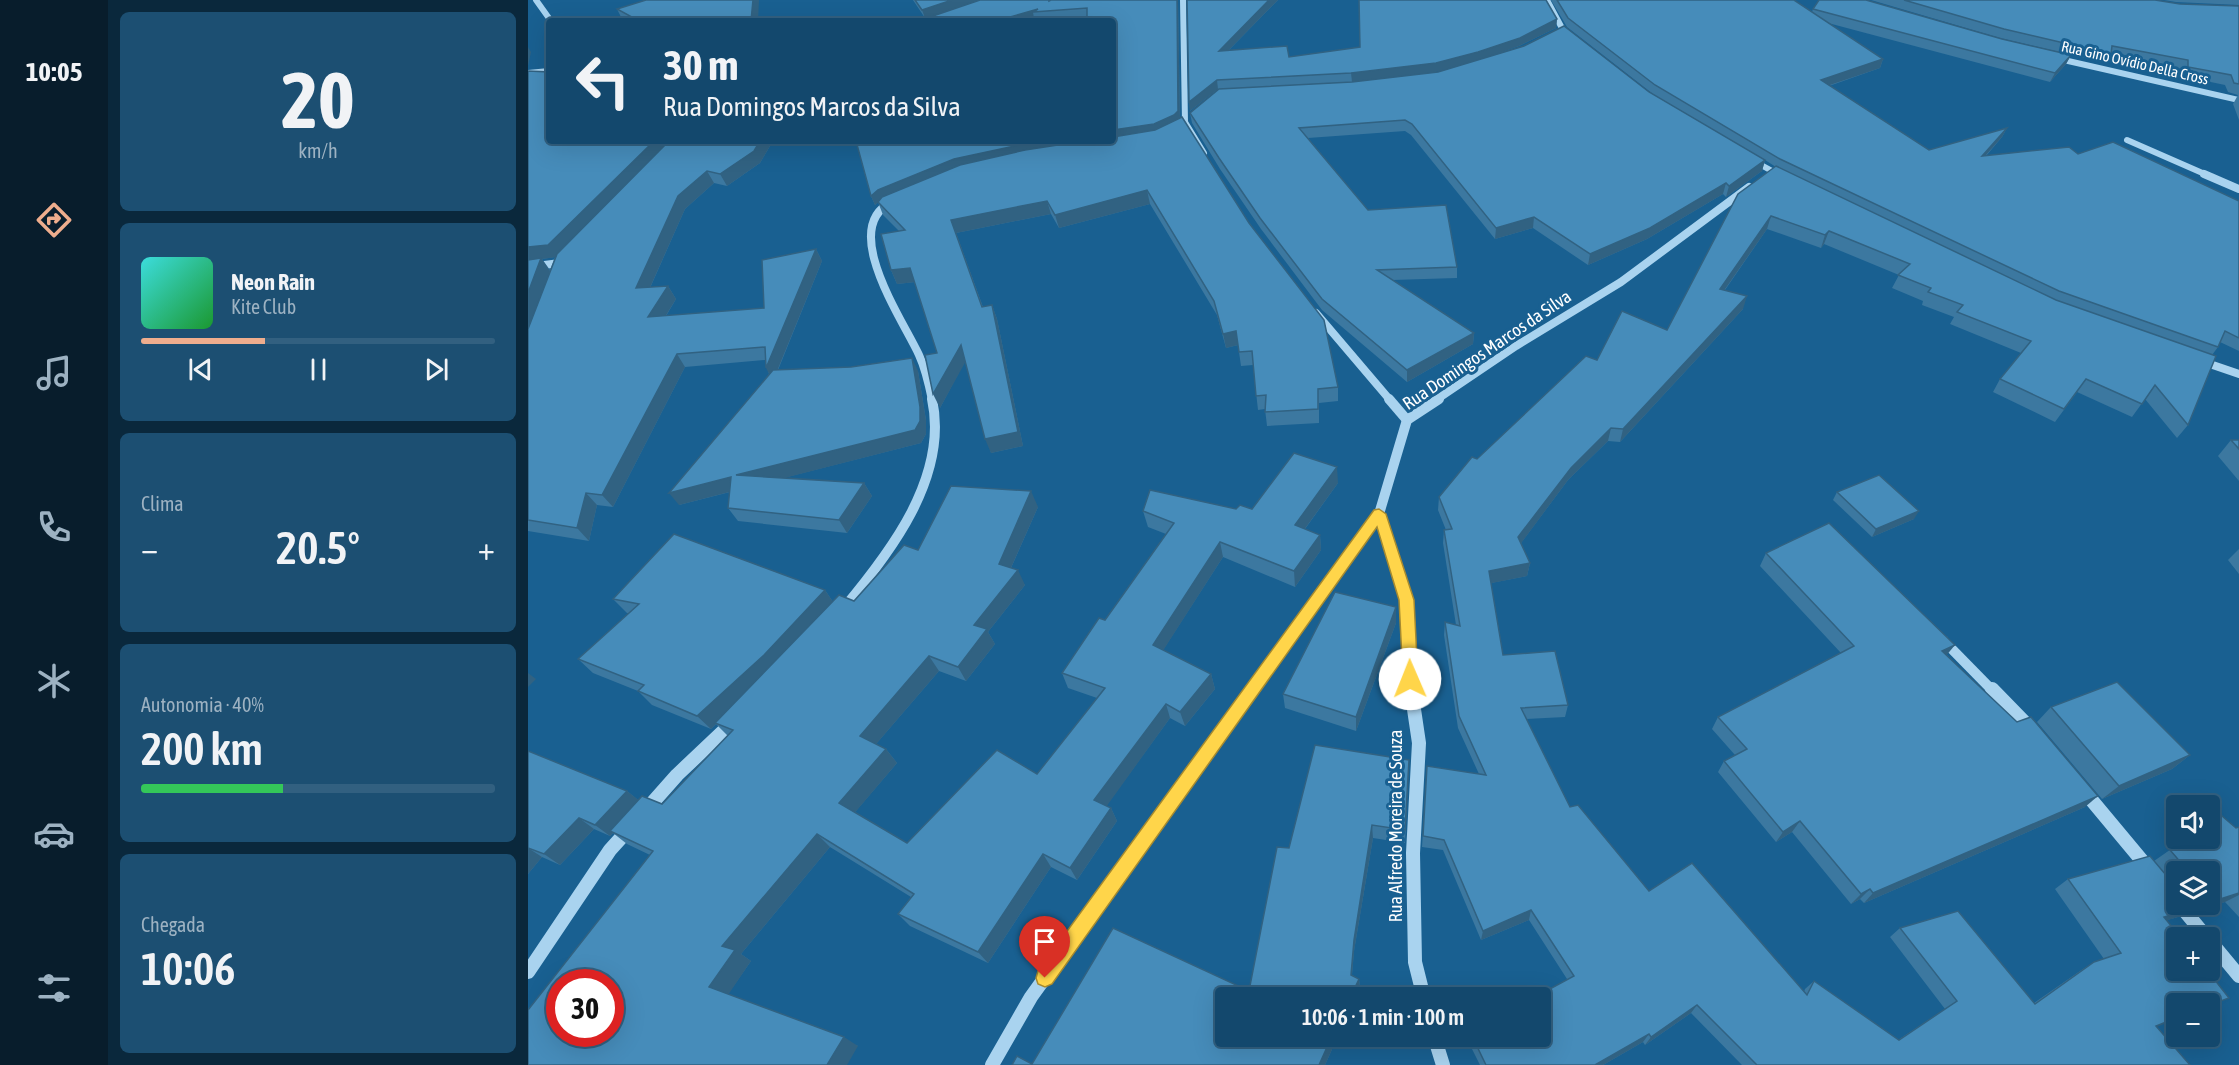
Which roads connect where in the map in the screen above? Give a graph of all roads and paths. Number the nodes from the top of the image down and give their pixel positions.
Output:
1 (536, 0) edge
2 (1184, 0) edge
3 (1547, 0) edge
4 (549, 18) edge
5 (1580, 44) edge
6 (2043, 55) edge
7 (546, 71) edge
8 (528, 74) edge
9 (2239, 99) edge
10 (2127, 140) dead end
11 (1741, 153) edge
12 (1210, 162) edge
13 (1771, 171) junction
14 (1792, 181) edge
15 (2239, 189) edge
16 (903, 197) edge
17 (568, 254) edge
18 (560, 263) junction
19 (528, 267) edge
20 (557, 273) edge
21 (1306, 301) edge
22 (2195, 358) edge
23 (2239, 374) edge
24 (1407, 420) junction
25 (1379, 514) junction
26 (837, 616) edge
27 (1933, 630) edge
28 (746, 710) edge
29 (2039, 737) edge
30 (2077, 783) edge
31 (2166, 889) edge
32 (2188, 915) edge
33 (2198, 927) edge
34 (2220, 953) edge
35 (528, 972) edge
36 (2239, 976) edge
37 (1421, 987) edge
38 (1437, 1047) edge
39 (992, 1065) edge
40 (1443, 1065) edge

1 - 4 street
2 - 12 street
3 - 5 street
6 - 9 street, Rua Gino Ovídio Della Cross
7 - 8 street
10 - 15 street
11 - 13 street
13 - 14 street
13 - 24 street, Rua Domingos Marcos da Silva
16 - 26 street
17 - 18 street
18 - 19 street
18 - 20 street
21 - 24 street
22 - 23 street
24 - 25 street, Rua Domingos Marcos da Silva
25 - 37 street, Rua Alfredo Moreira de Souza
25 - 39 street, Rua Domingos Marcos da Silva
27 - 29 street
28 - 35 street
30 - 31 street
32 - 33 street
34 - 36 street
38 - 40 street

